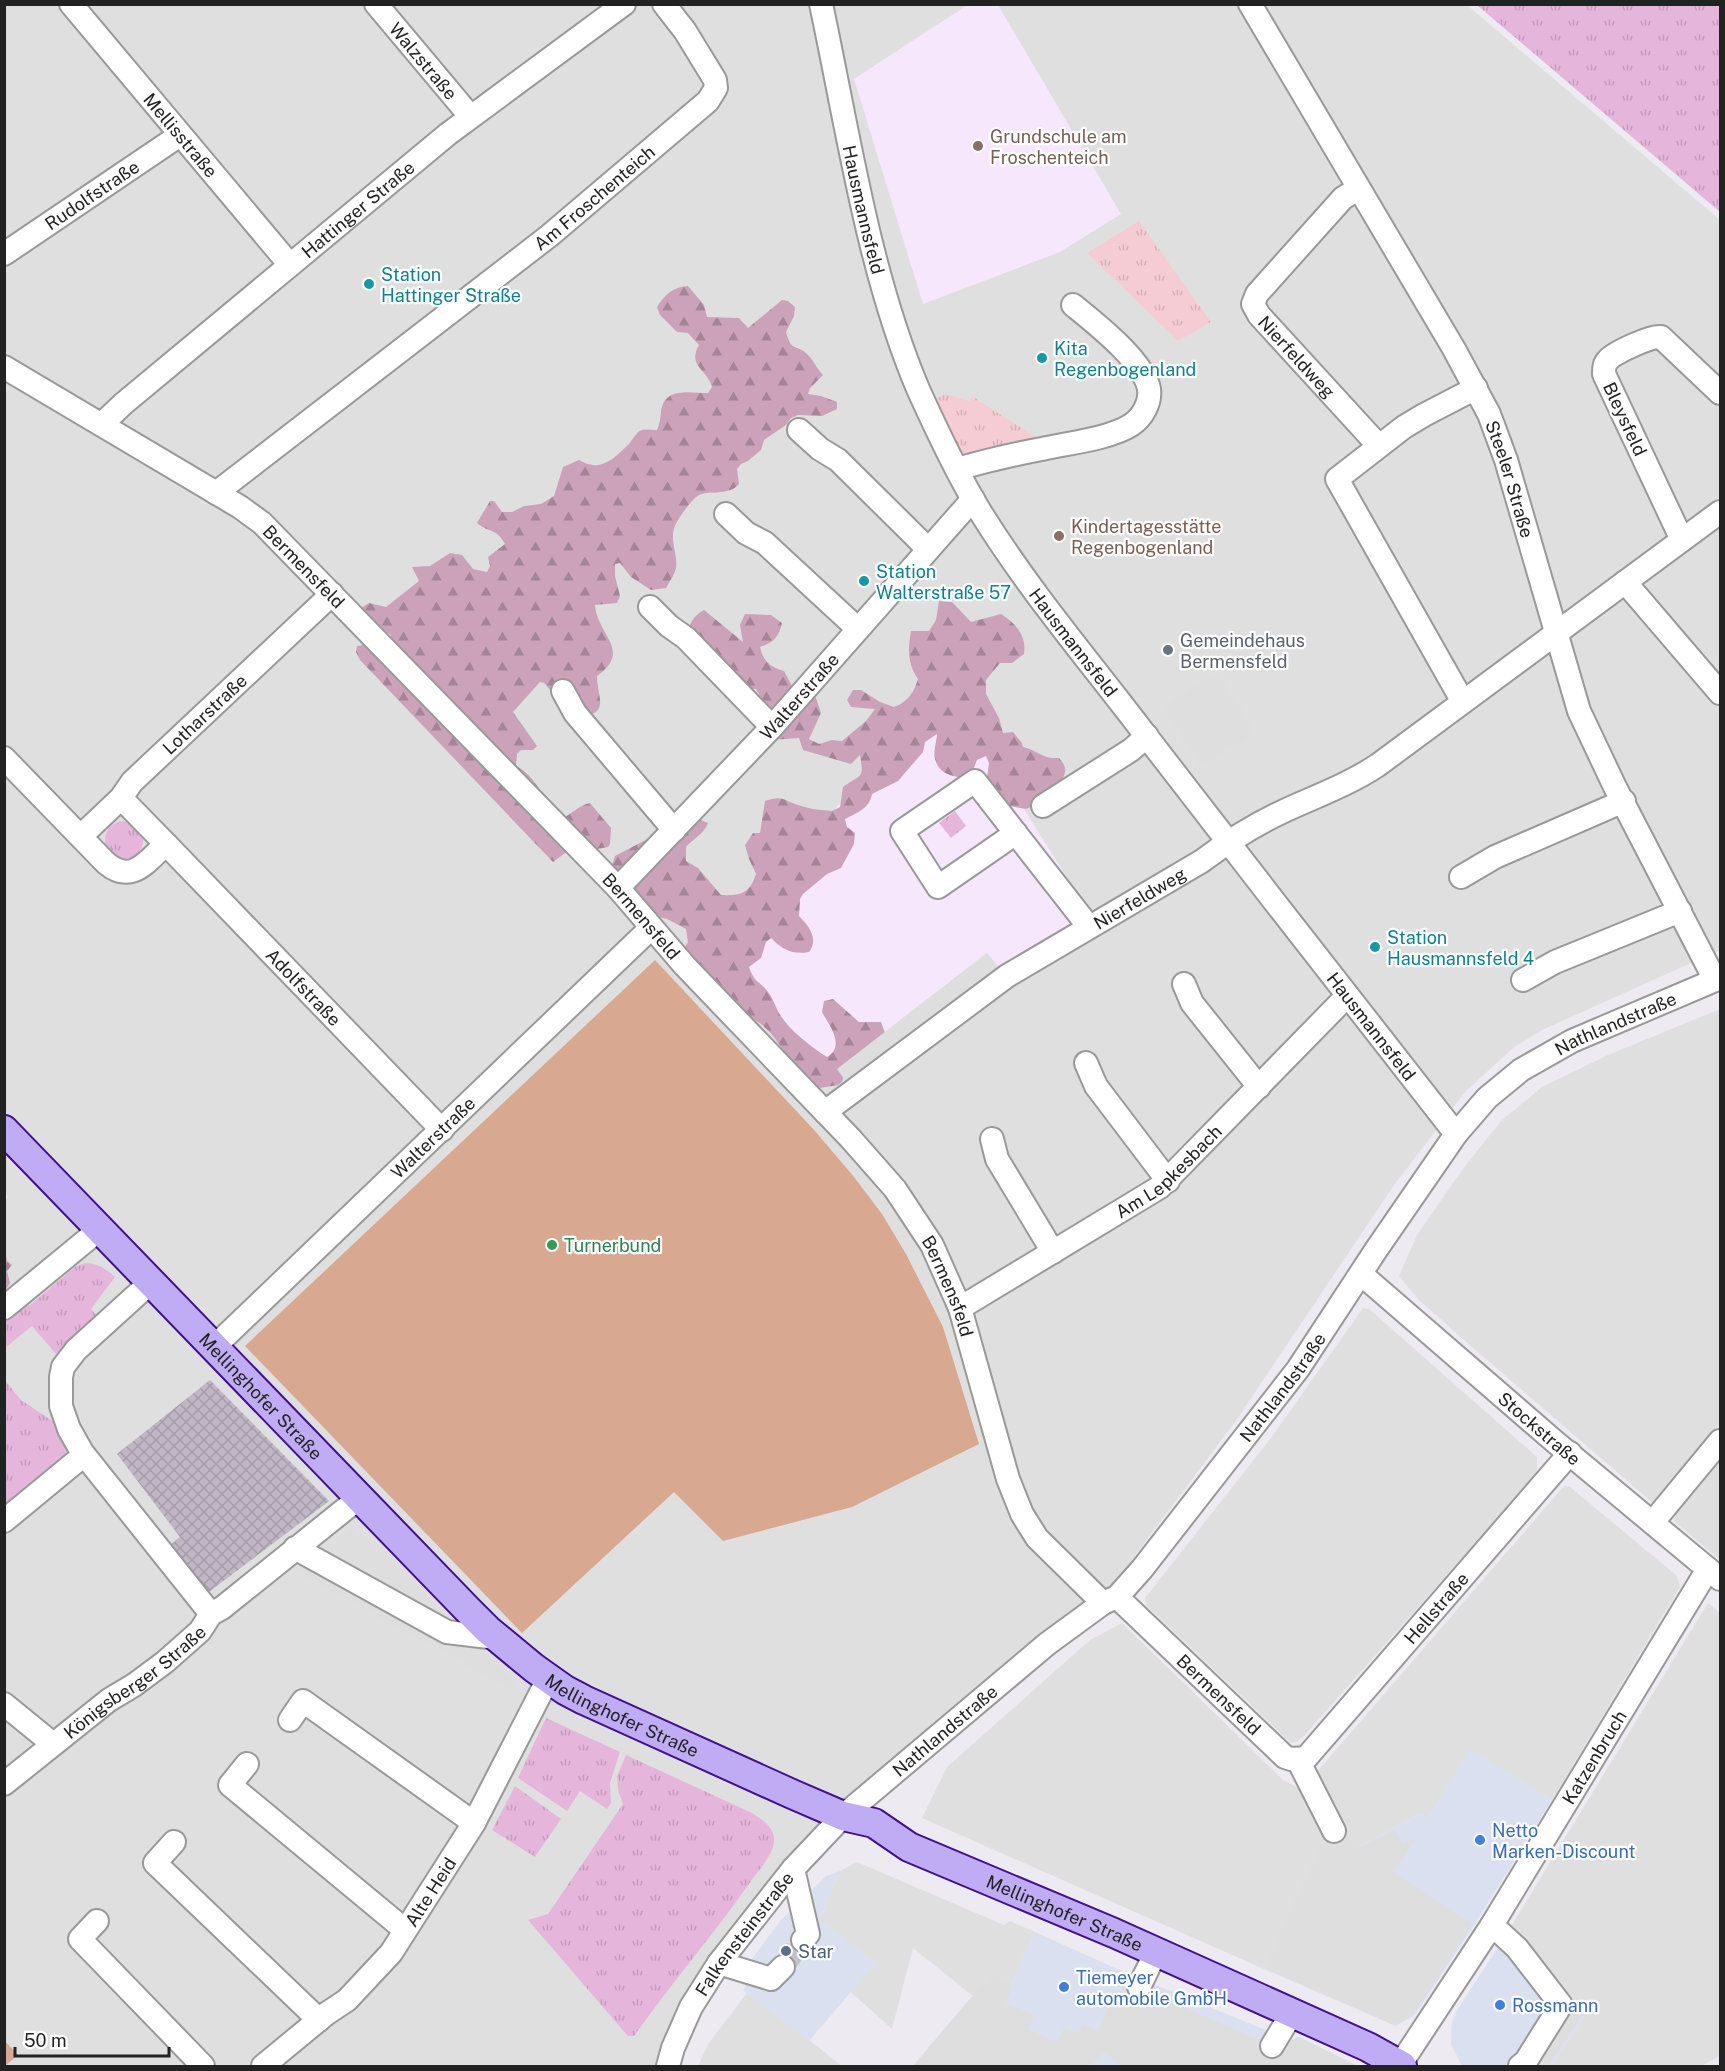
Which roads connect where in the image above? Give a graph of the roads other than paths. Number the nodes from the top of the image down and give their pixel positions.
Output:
1 (71, 4) edge
2 (376, 4) edge
3 (624, 4) edge
4 (664, 4) edge
5 (820, 4) edge
6 (1250, 4) edge
7 (470, 116) junction
8 (180, 135) junction
9 (1358, 189) junction
10 (4, 254) edge
11 (290, 265) junction
12 (1073, 305) dead end
13 (4, 367) edge
14 (1476, 388) junction
15 (1720, 393) edge
16 (102, 424) junction
17 (799, 430) dead end
18 (1378, 445) junction
19 (957, 469) junction
20 (216, 493) junction
21 (973, 499) junction
22 (726, 514) dead end
23 (1717, 520) edge
24 (1682, 540) junction
25 (928, 549) junction
26 (1625, 582) junction
27 (332, 594) junction
28 (650, 607) dead end
29 (858, 629) junction
30 (1556, 632) junction
31 (563, 691) dead end
32 (1720, 693) edge
33 (1463, 702) junction
34 (772, 727) junction
35 (1147, 736) junction
36 (4, 758) edge
37 (121, 798) junction
38 (1624, 801) junction
39 (1043, 806) dead end
40 (674, 830) junction
41 (1016, 833) junction
42 (81, 836) junction
43 (1228, 842) junction
44 (166, 843) junction
45 (1461, 877) dead end
46 (618, 888) junction
47 (1680, 911) junction
48 (1089, 927) junction
49 (651, 928) junction
50 (1718, 979) edge
51 (1523, 980) dead end
52 (1184, 984) dead end
53 (1347, 996) junction
54 (1086, 1063) dead end
55 (1259, 1087) junction
56 (825, 1112) junction
57 (4, 1130) edge
58 (442, 1130) junction
59 (1456, 1134) junction
60 (992, 1139) dead end
61 (1168, 1181) junction
62 (100, 1229) junction
63 (1053, 1252) junction
64 (1361, 1274) junction
65 (151, 1282) junction
66 (4, 1308) edge
67 (960, 1308) junction
68 (214, 1347) junction
69 (1720, 1441) edge
70 (1570, 1453) junction
71 (84, 1455) junction
72 (359, 1498) junction
73 (4, 1521) edge
74 (1653, 1522) junction
75 (295, 1548) junction
76 (1714, 1574) edge
77 (1110, 1600) junction
78 (211, 1614) junction
79 (497, 1638) junction
80 (548, 1679) junction
81 (4, 1704) edge
82 (290, 1720) dead end
83 (53, 1744) junction
84 (1298, 1760) junction
85 (247, 1764) dead end
86 (4, 1784) edge
87 (843, 1816) junction
88 (474, 1824) junction
89 (1334, 1831) dead end
90 (174, 1842) dead end
91 (793, 1869) junction
92 (97, 1921) dead end
93 (1492, 1925) junction
94 (405, 1930) junction
95 (803, 1940) tunnel mouth
96 (1156, 1952) junction
97 (719, 1963) junction
98 (783, 1967) tunnel mouth
99 (1139, 1987) dead end
100 (1292, 2013) junction
101 (319, 2020) junction
102 (1272, 2046) dead end
103 (1401, 2066) edge
104 (203, 2067) edge
105 (263, 2067) edge
106 (668, 2067) edge
107 (1520, 2067) edge

1 - 8 street, Mellisstraße
2 - 7 street, Walzstraße
3 - 7 street, Hattinger Straße
4 - 20 street, Am Froschenteich
5 - 19 street, Hausmannsfeld
6 - 9 street, Steeler Straße
7 - 11 street, Hattinger Straße
8 - 10 street, Rudolfstraße
8 - 11 street, Mellisstraße
9 - 14 street, Steeler Straße
9 - 18 street, Nierfeldweg
11 - 16 street, Hattinger Straße
12 - 19 street
13 - 16 street, Bermensfeld
14 - 18 street
14 - 30 street, Steeler Straße
15 - 24 street, Bleysfeld
16 - 20 street, Bermensfeld
17 - 25 street
18 - 33 street
19 - 21 street, Hausmannsfeld
20 - 27 street, Bermensfeld
21 - 25 street, Walterstraße
21 - 35 street, Hausmannsfeld
22 - 29 street
23 - 24 street
24 - 26 street
25 - 29 street, Walterstraße
26 - 30 street
26 - 32 street
27 - 37 street, Lotharstraße
27 - 46 street, Bermensfeld
28 - 34 street
29 - 34 street, Walterstraße
30 - 33 street, Nierfeldweg
30 - 38 street, Steeler Straße
31 - 40 street
33 - 43 street, Nierfeldweg
34 - 40 street, Walterstraße
35 - 39 street
35 - 43 street, Hausmannsfeld
36 - 42 street
37 - 42 street, Lotharstraße
37 - 44 street, Adolfstraße
38 - 45 street
38 - 47 street, Steeler Straße
40 - 46 street, Walterstraße
41 - 41 street
41 - 48 street
42 - 44 street
43 - 48 street, Nierfeldweg
43 - 53 street, Hausmannsfeld
44 - 58 street, Adolfstraße
46 - 49 street, Bermensfeld
47 - 50 street, Steeler Straße
47 - 51 street
48 - 56 street, Nierfeldweg
49 - 56 street, Bermensfeld
49 - 58 street, Walterstraße
50 - 59 street, Nathlandstraße
52 - 55 street
53 - 55 street, Am Lepkesbach
53 - 59 street, Hausmannsfeld
54 - 61 street
55 - 61 street, Am Lepkesbach
56 - 67 street, Bermensfeld
57 - 62 main road, Mellinghofer Straße
58 - 68 street, Walterstraße
59 - 64 street, Nathlandstraße
60 - 63 street
61 - 63 street, Am Lepkesbach
62 - 65 main road, Mellinghofer Straße
62 - 66 street
63 - 67 street, Am Lepkesbach
64 - 70 street, Stockstraße
64 - 77 street, Nathlandstraße
65 - 68 main road, Mellinghofer Straße
65 - 71 street, Königsberger Straße
67 - 77 street, Bermensfeld
68 - 72 main road, Mellinghofer Straße
69 - 74 street
70 - 74 street, Stockstraße
70 - 84 street, Hellstraße
71 - 73 street
71 - 78 street, Königsberger Straße
72 - 75 street, Königsberger Straße
72 - 79 main road, Mellinghofer Straße
74 - 76 street, Stockstraße
75 - 78 street, Königsberger Straße
75 - 79 street
76 - 93 street, Katzenbruch
77 - 84 street, Bermensfeld
77 - 87 street, Nathlandstraße
78 - 83 street, Königsberger Straße
79 - 80 main road, Mellinghofer Straße
80 - 87 main road, Mellinghofer Straße
80 - 88 street, Alte Heid
81 - 83 street, Königsberger Straße
82 - 88 street
83 - 86 street, Königsberger Straße
84 - 89 street
85 - 94 street
87 - 91 street, Falkensteinstraße
87 - 96 main road, Mellinghofer Straße
88 - 94 street, Alte Heid
90 - 101 street
91 - 95 street
91 - 97 street, Falkensteinstraße
92 - 104 street
93 - 103 street, Katzenbruch
93 - 107 street
94 - 101 street, Alte Heid
96 - 99 street
96 - 100 main road, Mellinghofer Straße
97 - 98 street
97 - 106 street, Falkensteinstraße
100 - 102 street
100 - 103 main road, Mellinghofer Straße
101 - 105 street, Alte Heid

